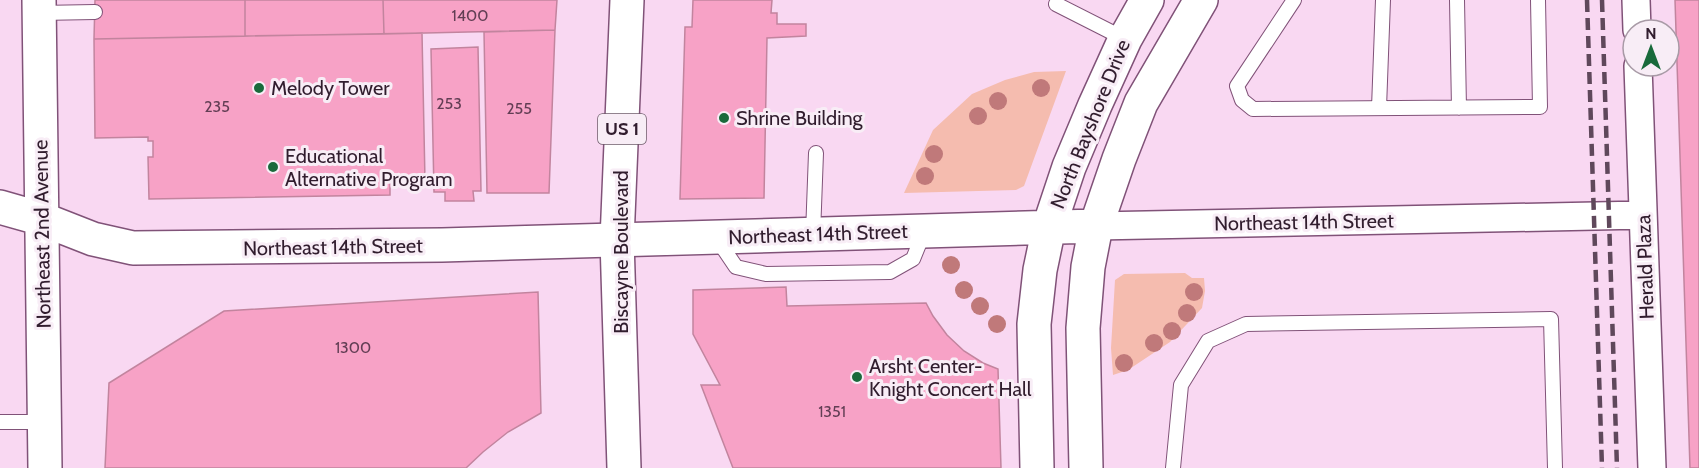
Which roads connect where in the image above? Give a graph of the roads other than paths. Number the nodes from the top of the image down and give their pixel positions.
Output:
1 (627, 0) edge
2 (1147, 0) edge
3 (1200, 0) edge
4 (1294, 0) edge
5 (1383, 0) edge
6 (1456, 0) edge
7 (1538, 0) edge
8 (1636, 0) edge
9 (1056, 4) dead end
10 (39, 6) edge
11 (95, 12) dead end
12 (1637, 18) edge
13 (1125, 39) junction
14 (1638, 78) edge
15 (1379, 108) junction
16 (1459, 108) junction
17 (816, 153) dead end
18 (0, 207) edge
19 (1644, 215) junction
20 (42, 219) junction
21 (1096, 226) junction
22 (1048, 227) junction
23 (924, 231) junction
24 (813, 234) junction
25 (716, 237) junction
26 (617, 240) junction
27 (0, 422) edge
28 (45, 422) junction
29 (45, 468) edge
30 (624, 468) edge
31 (1037, 468) edge
32 (1086, 468) edge
33 (1173, 468) edge
34 (1556, 468) edge
35 (1652, 468) edge

1 - 26 street, Biscayne Boulevard / US 1
2 - 13 street, North Bayshore Drive
3 - 21 street, North Bayshore Drive
4 - 15 lane
5 - 15 lane
6 - 16 lane
7 - 16 lane
8 - 12 street
9 - 13 lane
10 - 11 lane
10 - 20 street, Northeast 2nd Avenue
13 - 22 street, North Bayshore Drive
14 - 19 street, Herald Plaza
15 - 16 lane
17 - 24 lane
18 - 20 street, Northeast 14th Street
19 - 21 street, Northeast 14th Street
19 - 35 street, Herald Plaza
20 - 26 street, Northeast 14th Street
20 - 28 street, Northeast 2nd Avenue
21 - 22 street, Northeast 14th Street
21 - 32 street, North Bayshore Drive
22 - 23 street, Northeast 14th Street
22 - 31 street, North Bayshore Drive
23 - 24 street, Northeast 14th Street
23 - 25 lane
24 - 25 street, Northeast 14th Street
25 - 26 street, Northeast 14th Street
26 - 30 street, Biscayne Boulevard / US 1
27 - 28 lane
28 - 29 street, Northeast 2nd Avenue
33 - 34 lane

